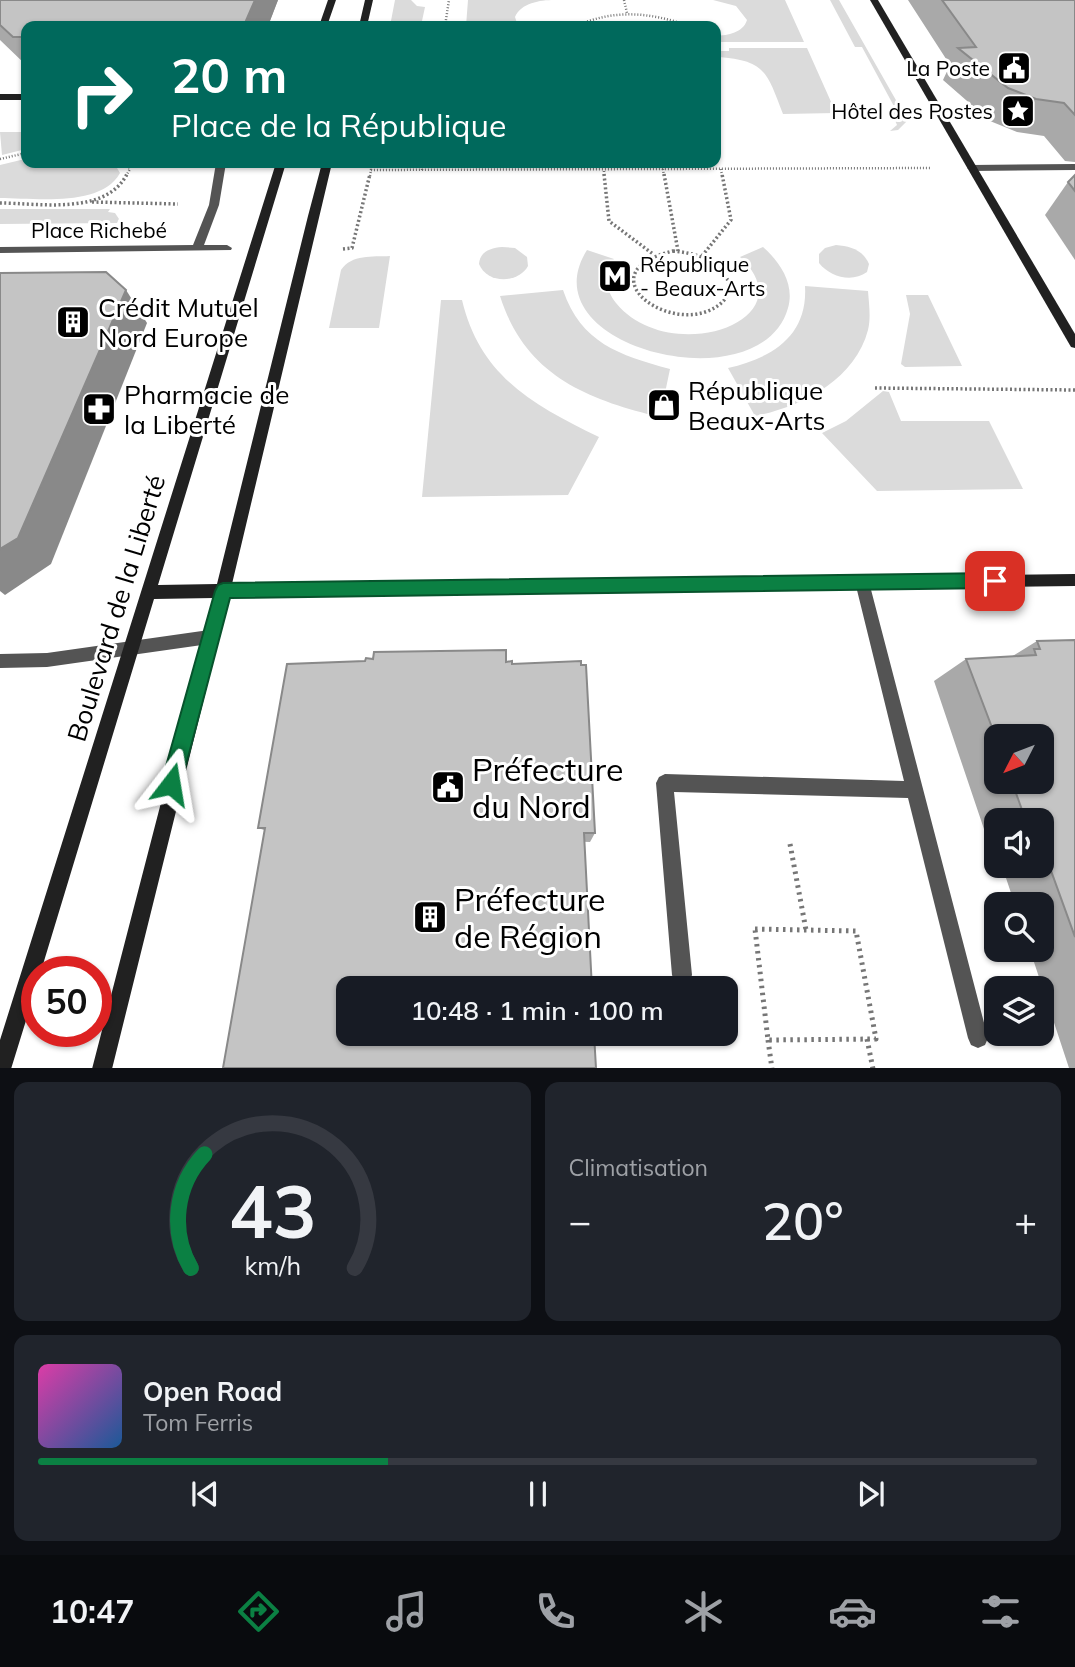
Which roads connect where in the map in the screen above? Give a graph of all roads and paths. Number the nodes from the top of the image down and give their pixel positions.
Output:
1 (332, 0) edge
2 (369, 0) edge
3 (449, 0) edge
4 (624, 0) edge
5 (874, 0) edge
6 (627, 13) junction
7 (325, 21) edge
8 (364, 21) edge
9 (446, 21) edge
10 (590, 21) edge
11 (673, 21) edge
12 (0, 97) edge
13 (21, 97) edge
14 (21, 154) edge
15 (0, 159) edge
16 (1075, 167) edge
17 (130, 168) edge
18 (220, 168) edge
19 (279, 168) edge
20 (326, 168) edge
21 (972, 168) junction
22 (721, 169) junction
23 (371, 170) joint
24 (422, 170) joint
25 (663, 170) junction
26 (604, 171) junction
27 (88, 202) junction
28 (0, 203) edge
29 (214, 205) junction
30 (197, 248) junction
31 (226, 248) dead end
32 (340, 249) dead end
33 (0, 250) edge
34 (678, 251) junction
35 (654, 255) junction
36 (702, 256) junction
37 (1075, 344) edge
38 (874, 388) dead end
39 (1075, 390) edge
40 (1075, 580) edge
41 (862, 582) junction
42 (223, 591) junction
43 (148, 592) junction
44 (209, 637) junction
45 (131, 647) junction
46 (0, 661) edge
47 (915, 790) junction
48 (790, 844) dead end
49 (806, 930) junction
50 (682, 975) dead end
51 (978, 1038) dead end
52 (768, 1040) junction
53 (867, 1040) junction
54 (1, 1068) edge
55 (102, 1068) edge
56 (772, 1068) edge
57 (873, 1068) edge

1 - 7 main road
2 - 8 main road
3 - 9 path
4 - 6 path
5 - 21 main road
6 - 10 path
6 - 11 path
12 - 13 main road
14 - 15 path
16 - 21 street
17 - 27 path
18 - 29 street, Place Richebé
19 - 43 main road, Boulevard de la Liberté
20 - 42 main road
21 - 22 path
21 - 37 main road
22 - 25 path
22 - 36 path
23 - 24 path
23 - 32 path
24 - 26 path
25 - 26 path
25 - 34 path
26 - 35 path
27 - 28 path
27 - 29 path
29 - 30 street, Place Richebé
30 - 31 street, Place Richebé
30 - 33 street, Place Richebé
34 - 35 path
34 - 36 path
35 - 36 path
38 - 39 path
40 - 41 main road
41 - 42 main road
41 - 47 street
42 - 43 main road
42 - 44 main road
43 - 45 main road, Boulevard de la Liberté
44 - 45 street
44 - 55 main road
45 - 46 street
45 - 54 main road, Boulevard de la Liberté
47 - 50 street
47 - 51 street
48 - 49 path
49 - 52 path
49 - 53 path
52 - 53 path
52 - 56 path
53 - 57 path

